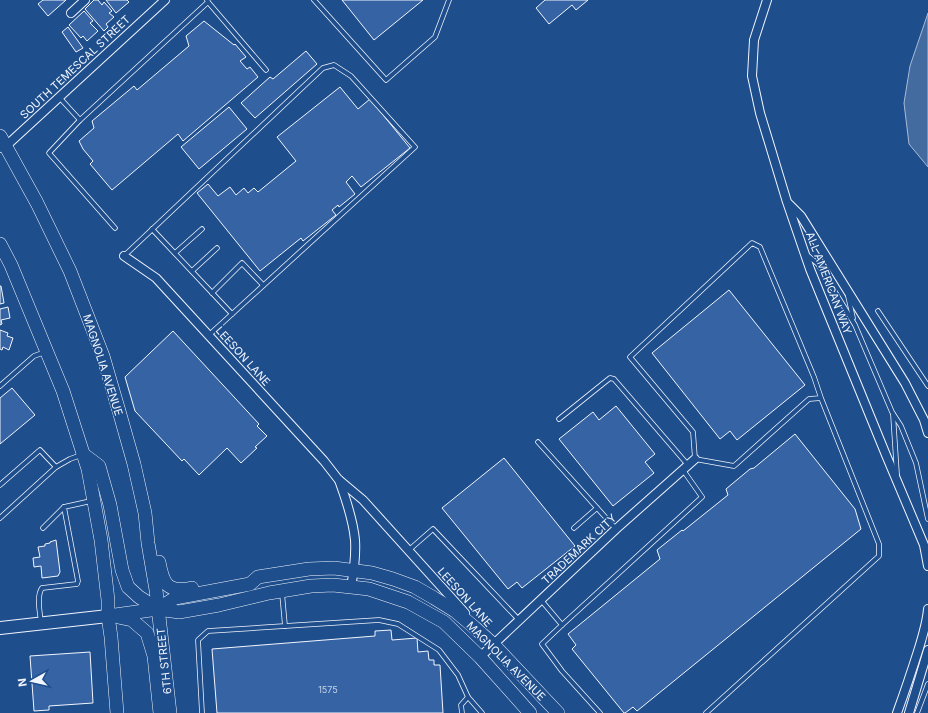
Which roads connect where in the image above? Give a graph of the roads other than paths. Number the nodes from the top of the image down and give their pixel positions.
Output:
1 (165, 0) edge
2 (314, 0) edge
3 (449, 0) edge
4 (767, 0) edge
5 (82, 1) edge
6 (208, 1) edge
7 (70, 13) dead end
8 (266, 70) dead end
9 (59, 97) junction
10 (80, 120) junction
11 (2, 144) edge
12 (787, 202) junction
13 (115, 228) dead end
14 (152, 229) junction
15 (202, 229) dead end
16 (0, 244) edge
17 (217, 248) dead end
18 (804, 252) junction
19 (175, 253) junction
20 (124, 256) joint
21 (192, 271) junction
22 (263, 285) junction
23 (846, 288) junction
24 (212, 293) junction
25 (878, 311) dead end
26 (232, 314) junction
27 (855, 324) junction
28 (209, 335) junction
29 (47, 351) junction
30 (0, 386) edge
31 (928, 386) edge
32 (821, 398) junction
33 (892, 412) junction
34 (559, 419) dead end
35 (928, 433) edge
36 (538, 442) dead end
37 (83, 454) junction
38 (695, 459) junction
39 (56, 467) junction
40 (685, 468) junction
41 (338, 479) junction
42 (898, 483) junction
43 (0, 485) edge
44 (94, 500) junction
45 (64, 507) junction
46 (597, 508) junction
47 (145, 513) junction
48 (0, 518) edge
49 (928, 519) edge
50 (43, 528) dead end
51 (574, 528) dead end
52 (616, 529) junction
53 (408, 550) junction
54 (928, 566) edge
55 (354, 570) junction
56 (258, 577) junction
57 (351, 587) junction
58 (282, 591) junction
59 (541, 600) junction
60 (158, 609) junction
61 (928, 609) edge
62 (108, 616) junction
63 (519, 620) junction
64 (41, 623) junction
65 (562, 625) junction
66 (285, 626) junction
67 (0, 628) edge
68 (493, 644) junction
69 (928, 650) edge
70 (480, 657) junction
71 (928, 684) edge
72 (468, 697) junction
73 (117, 713) edge
74 (160, 713) edge
75 (170, 713) edge
76 (202, 713) edge
77 (462, 713) edge
78 (482, 713) edge
79 (530, 713) edge
80 (558, 713) edge
81 (600, 713) edge
82 (706, 713) edge
83 (898, 713) edge
84 (909, 713) edge
85 (918, 713) edge

1 - 9 street, SOUTH TEMESCAL STREET
2 - 3 lane
4 - 12 street, ALL AMERICAN WAY
5 - 7 street
6 - 8 lane
6 - 10 lane
9 - 10 lane
9 - 11 street, SOUTH TEMESCAL STREET
10 - 13 lane
11 - 47 main road, MAGNOLIA AVENUE
12 - 18 street, ALL AMERICAN WAY
12 - 23 street
14 - 19 lane
14 - 20 lane
14 - 22 lane
15 - 19 lane
16 - 29 main road
17 - 21 lane
18 - 27 lane
18 - 42 street, ALL AMERICAN WAY
19 - 21 lane
20 - 28 street, LEESON LANE
21 - 24 lane
22 - 24 lane
22 - 26 lane
23 - 27 lane
23 - 35 street
24 - 26 lane
25 - 31 lane
26 - 28 lane
27 - 33 lane
28 - 41 street, LEESON LANE
29 - 30 lane
29 - 37 main road
32 - 38 lane
32 - 38 lane
32 - 82 lane
33 - 42 lane
33 - 49 lane
34 - 40 lane
36 - 46 lane
37 - 39 lane
37 - 44 main road
37 - 60 main road
38 - 40 street, TRADEMARK CITY
39 - 43 lane
39 - 48 lane
40 - 52 street, TRADEMARK CITY
40 - 65 lane
41 - 53 street, LEESON LANE
41 - 55 street, LEESON LANE
42 - 54 street, ALL AMERICAN WAY
44 - 45 lane
44 - 62 main road
45 - 50 lane
45 - 64 lane
46 - 51 lane
46 - 52 lane
47 - 56 main road
47 - 60 main road, MAGNOLIA AVENUE
52 - 59 street, TRADEMARK CITY
53 - 63 lane
53 - 68 street, LEESON LANE
55 - 56 main road, MAGNOLIA AVENUE
55 - 57 street, LEESON LANE
55 - 68 main road, MAGNOLIA AVENUE
56 - 60 main road, MAGNOLIA AVENUE
57 - 58 main road, MAGNOLIA AVENUE
57 - 70 main road, MAGNOLIA AVENUE
58 - 60 main road, MAGNOLIA AVENUE
58 - 66 lane
59 - 63 street, TRADEMARK CITY
59 - 65 lane
60 - 62 main road, MAGNOLIA AVENUE
60 - 75 main road, 6TH STREET
61 - 83 street
62 - 64 main road
62 - 73 main road
62 - 74 main road
63 - 68 street, TRADEMARK CITY
64 - 67 main road
65 - 81 lane
66 - 72 lane
66 - 76 lane
68 - 70 street, TRADEMARK CITY
68 - 80 main road, MAGNOLIA AVENUE
69 - 84 street
70 - 79 main road, MAGNOLIA AVENUE
71 - 85 lane
72 - 77 lane
72 - 78 lane

